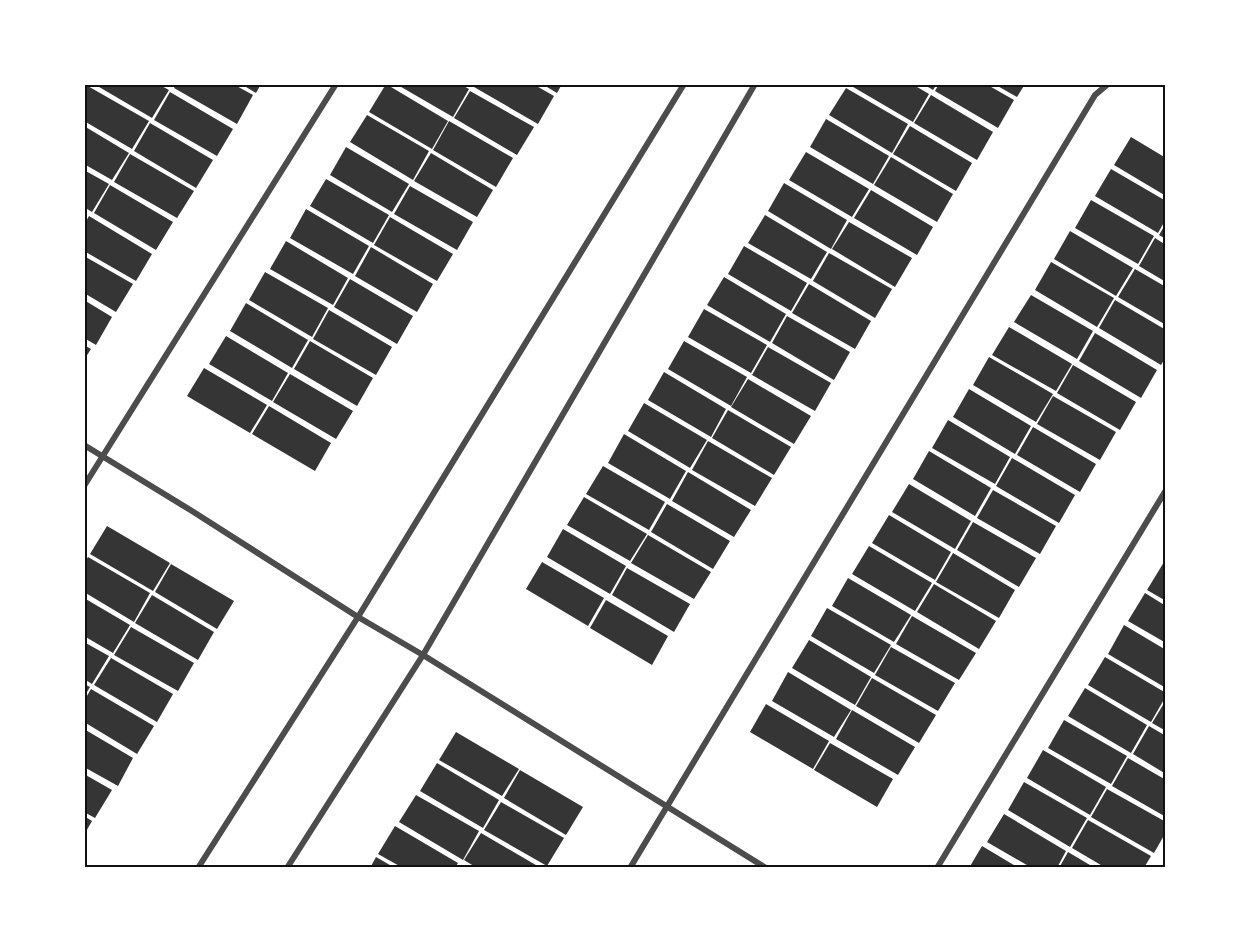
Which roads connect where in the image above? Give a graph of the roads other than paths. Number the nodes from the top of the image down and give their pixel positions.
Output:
1 (336, 84) edge
2 (684, 84) edge
3 (755, 84) edge
4 (1108, 84) edge
5 (84, 445) edge
6 (102, 456) junction
7 (84, 486) edge
8 (1166, 490) edge
9 (358, 617) junction
10 (423, 656) junction
11 (668, 807) junction
12 (198, 868) edge
13 (287, 868) edge
14 (630, 868) edge
15 (766, 868) edge
16 (937, 868) edge

1 - 6 street
2 - 9 street
3 - 10 street
4 - 11 street
5 - 6 street
6 - 7 street
6 - 9 street
8 - 16 street
9 - 10 street
9 - 12 street
10 - 11 street
10 - 13 street
11 - 14 street
11 - 15 street

